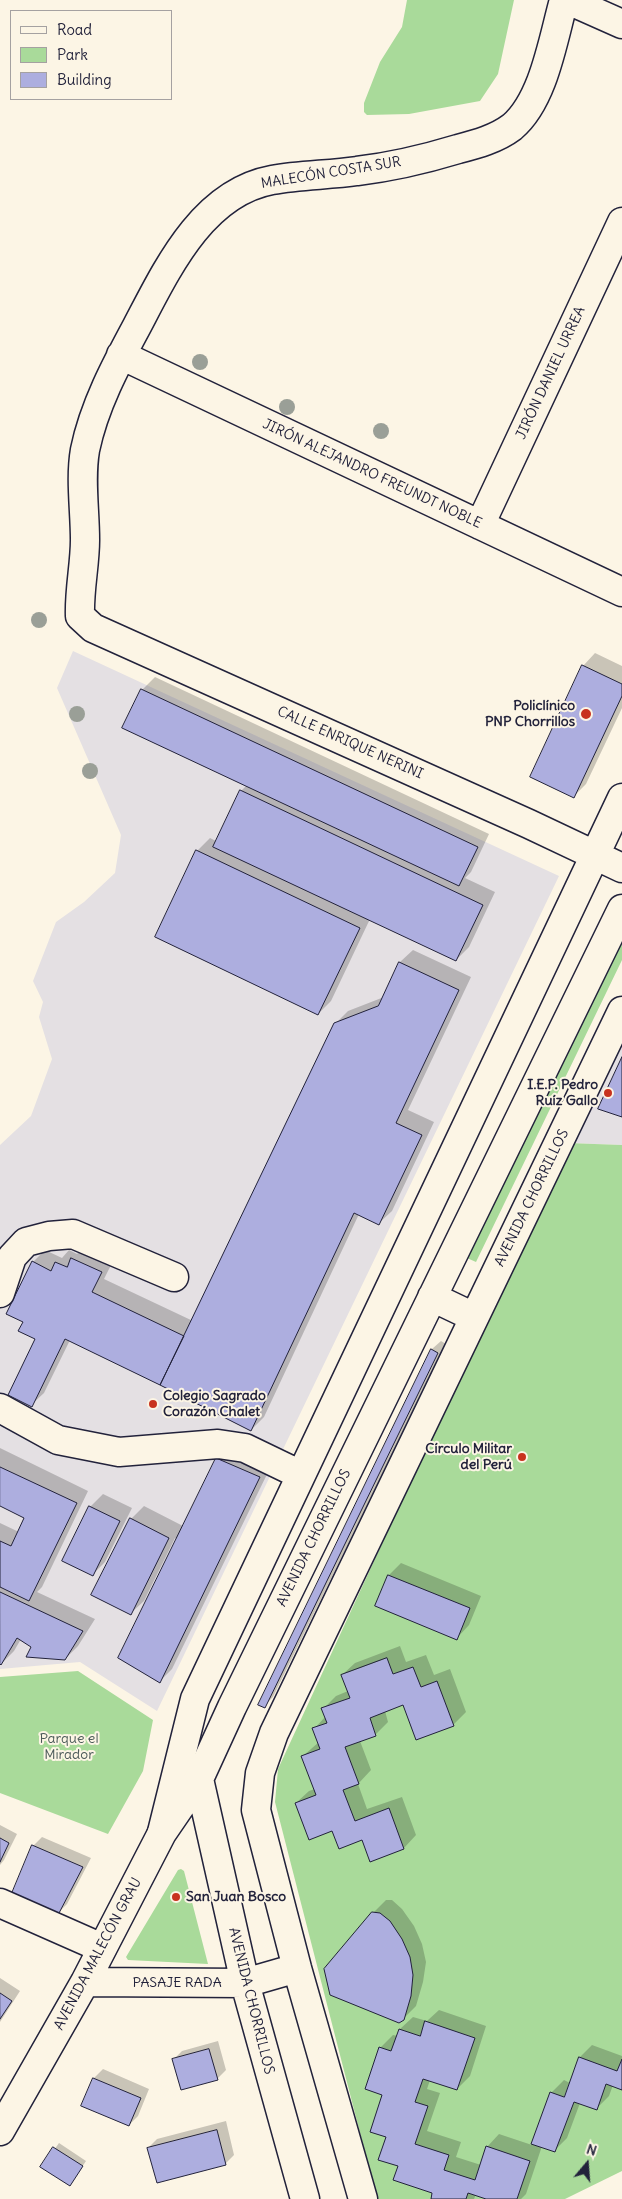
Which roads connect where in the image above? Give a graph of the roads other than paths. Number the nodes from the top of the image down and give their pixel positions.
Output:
1 (564, 0) edge
2 (568, 0) edge
3 (622, 24) edge
4 (622, 222) edge
5 (121, 355) junction
6 (480, 525) junction
7 (622, 592) edge
8 (80, 616) joint
9 (622, 798) edge
10 (595, 855) junction
11 (622, 868) edge
12 (622, 909) edge
13 (622, 1011) edge
14 (174, 1277) dead end
15 (0, 1293) edge
16 (432, 1298) junction
17 (474, 1317) junction
18 (0, 1408) edge
19 (301, 1475) junction
20 (199, 1779) junction
21 (162, 1833) junction
22 (0, 1903) edge
23 (102, 1948) junction
24 (297, 1968) junction
25 (84, 1982) junction
26 (244, 1983) junction
27 (0, 2131) edge
28 (305, 2199) edge
29 (363, 2199) edge

1 - 5 street, MALECÓN COSTA SUR
2 - 3 street
4 - 6 street, JIRÓN DANIEL URREA
5 - 6 street, JIRÓN ALEJANDRO FREUNDT NOBLE
5 - 8 street, MALECÓN COSTA SUR
6 - 7 street, JIRÓN ALEJANDRO FREUNDT NOBLE
8 - 10 street, CALLE ENRIQUE NERINI
9 - 10 street
10 - 11 street, CALLE ENRIQUE NERINI
10 - 19 street
12 - 16 street, AVENIDA CHORRILLOS
13 - 17 street, AVENIDA CHORRILLOS
14 - 15 street
16 - 17 street
16 - 20 street, AVENIDA CHORRILLOS
17 - 24 street, AVENIDA CHORRILLOS
18 - 19 street
19 - 21 street
20 - 21 street, AVENIDA MALECÓN GRAU
20 - 26 street, AVENIDA CHORRILLOS
21 - 23 street, AVENIDA MALECÓN GRAU
22 - 23 street
23 - 25 street, AVENIDA MALECÓN GRAU
24 - 26 street, PASAJE RADA
24 - 29 street, AVENIDA CHORRILLOS
25 - 26 street, PASAJE RADA
25 - 27 street, AVENIDA MALECÓN GRAU
26 - 28 street, AVENIDA CHORRILLOS

